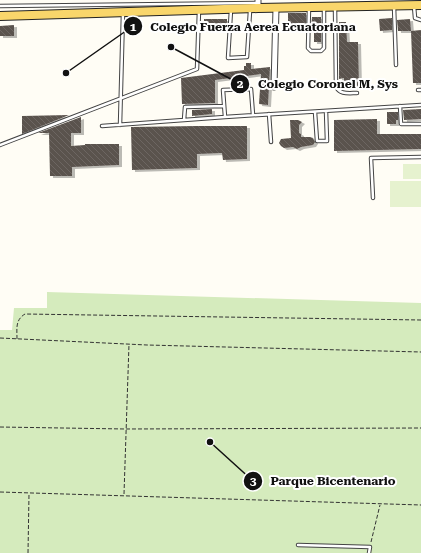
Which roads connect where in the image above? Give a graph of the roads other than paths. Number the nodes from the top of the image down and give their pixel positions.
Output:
1 (256, 5) edge
2 (417, 5) edge
3 (0, 6) edge
4 (394, 6) junction
5 (324, 7) junction
6 (335, 7) junction
7 (276, 8) junction
8 (309, 8) junction
9 (231, 9) junction
10 (199, 10) junction
11 (123, 12) junction
12 (0, 16) edge
13 (421, 20) edge
14 (396, 65) dead end
15 (274, 87) dead end
16 (357, 93) dead end
17 (421, 105) edge
18 (224, 106) junction
19 (400, 106) junction
20 (326, 111) junction
21 (315, 112) junction
22 (269, 114) junction
23 (253, 115) junction
24 (225, 116) junction
25 (184, 120) junction
26 (120, 124) junction
27 (421, 124) edge
28 (102, 126) dead end
29 (271, 142) dead end
30 (0, 145) edge
31 (421, 157) edge
32 (372, 198) dead end
33 (298, 545) dead end
34 (369, 553) edge

1 - 3 lane
1 - 7 main road
1 - 9 main road
1 - 9 lane
2 - 4 main road
2 - 13 lane
4 - 6 main road
4 - 14 lane
5 - 6 main road
5 - 8 main road
5 - 8 lane
6 - 16 lane
7 - 8 main road
7 - 15 street
9 - 10 main road
10 - 11 main road
10 - 30 lane
11 - 12 main road
11 - 26 lane
17 - 19 lane
18 - 23 lane
18 - 24 lane
18 - 25 lane
19 - 20 lane
19 - 27 lane
20 - 21 lane
20 - 21 lane
21 - 22 lane
22 - 23 lane
22 - 29 lane
23 - 24 lane
24 - 25 lane
25 - 26 lane
26 - 28 lane
31 - 32 lane
33 - 34 lane

